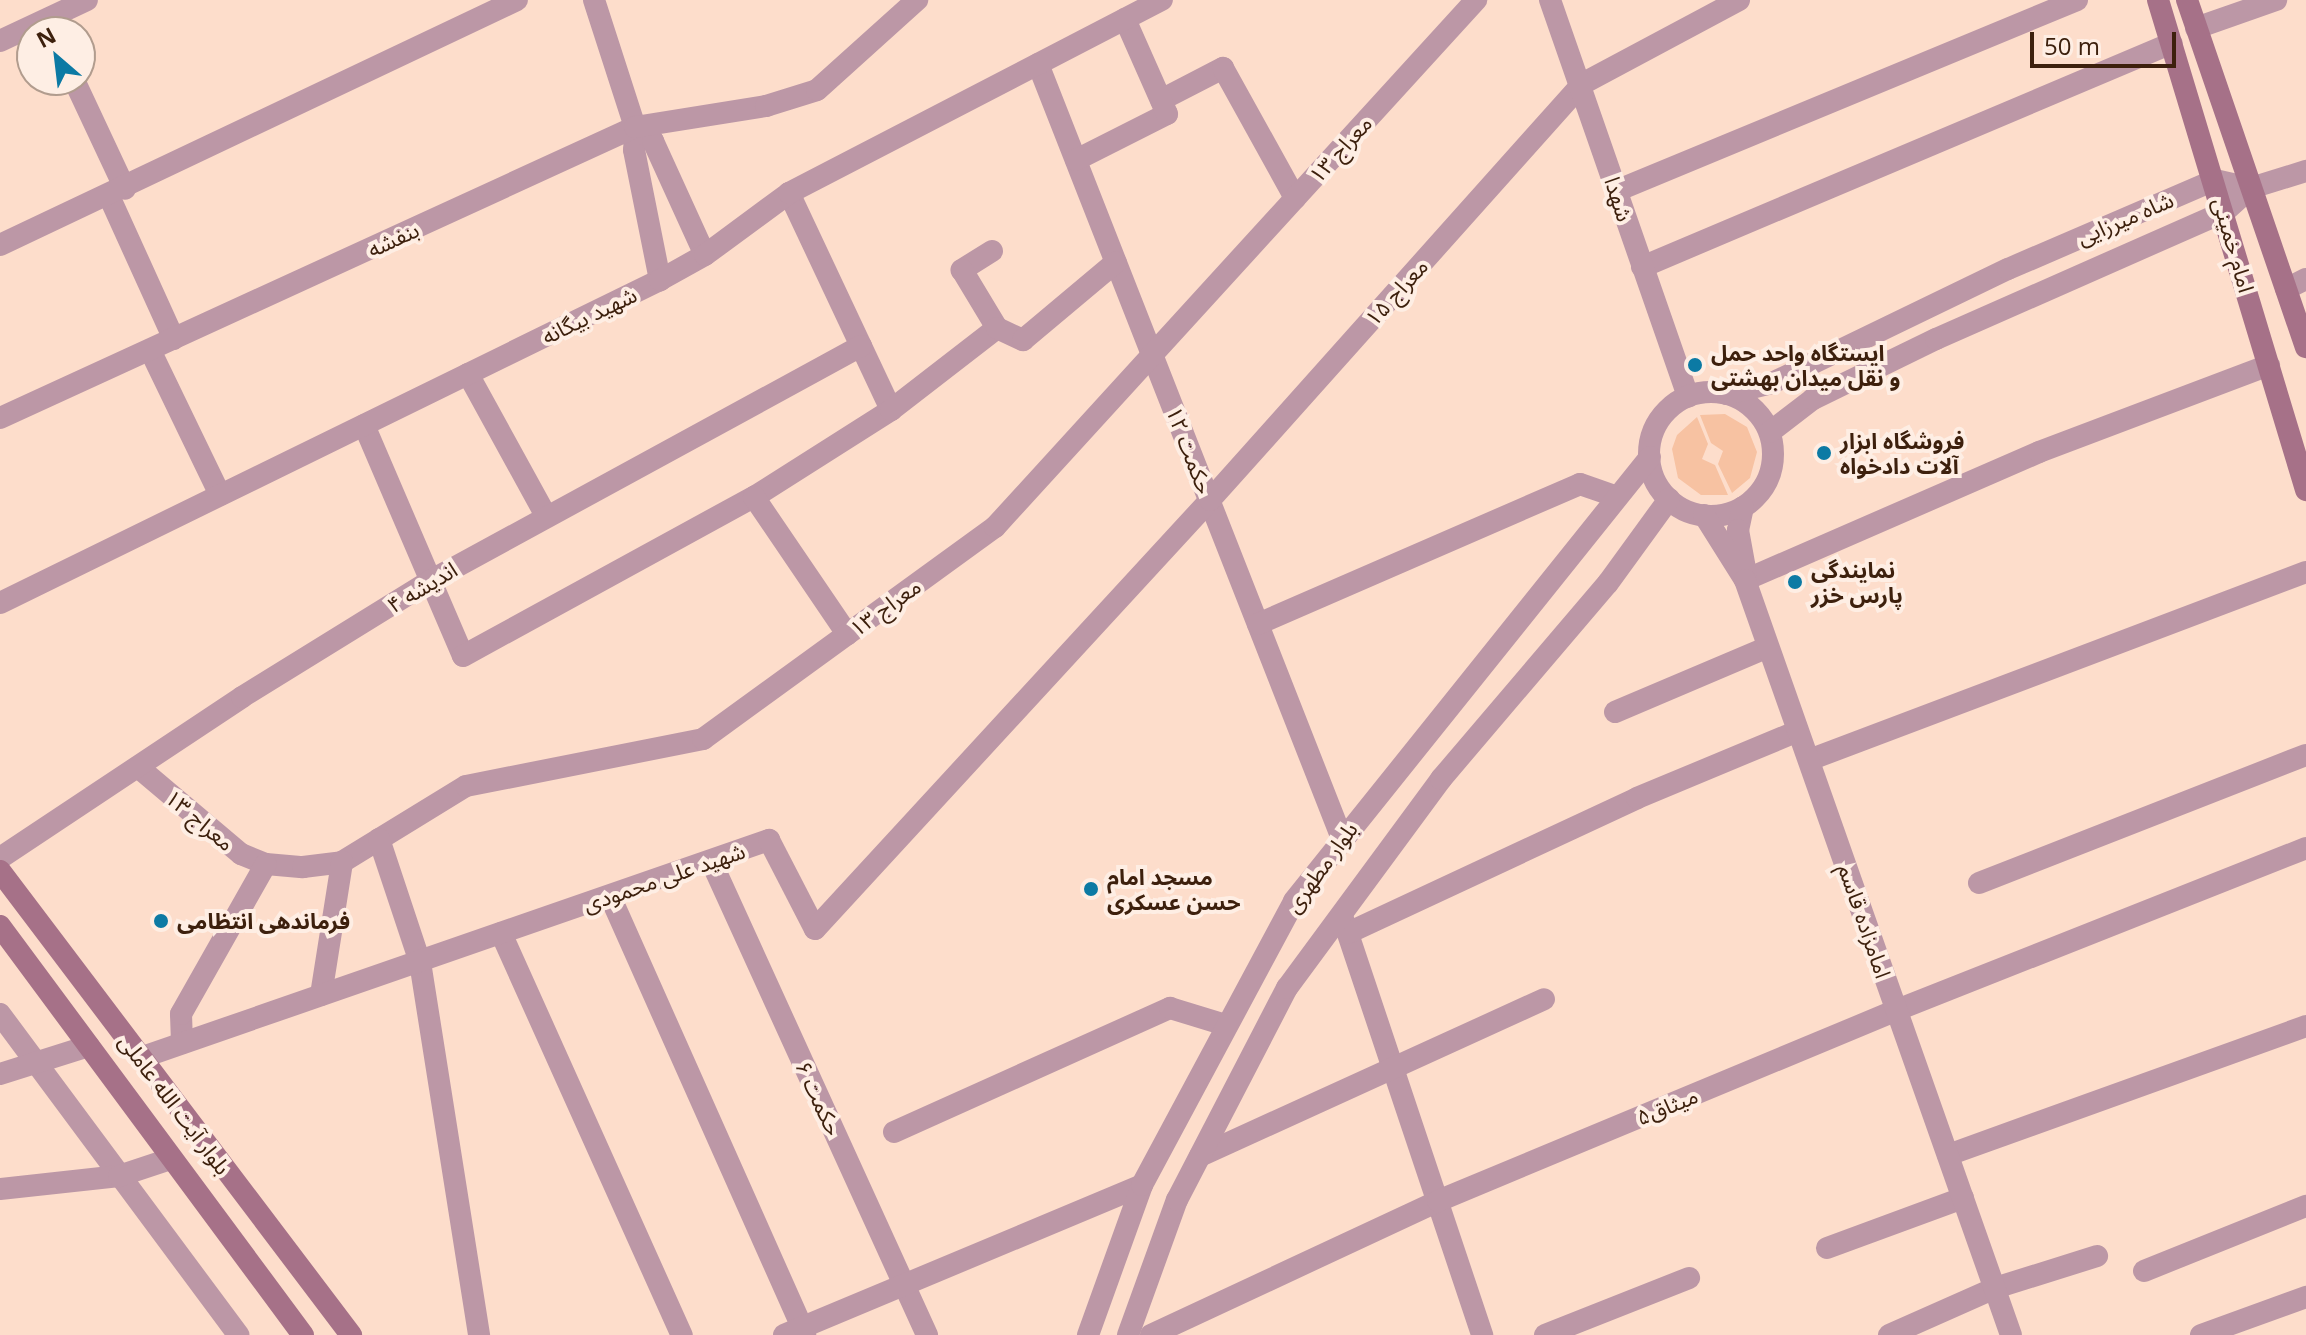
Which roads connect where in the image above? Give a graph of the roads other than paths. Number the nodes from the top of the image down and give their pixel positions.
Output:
1 (87, 0) edge
2 (517, 0) edge
3 (594, 0) edge
4 (917, 0) edge
5 (1162, 0) edge
6 (1476, 0) edge
7 (1550, 0) edge
8 (1739, 0) edge
9 (2077, 0) edge
10 (2158, 0) edge
11 (2187, 0) edge
12 (2276, 0) edge
13 (1696, 9) edge
14 (63, 16) edge
15 (1125, 19) junction
16 (2196, 28) junction
17 (2172, 43) junction
18 (1038, 64) junction
19 (1582, 84) junction
20 (80, 96) edge
21 (1161, 100) junction
22 (635, 127) junction
23 (1076, 160) junction
24 (2306, 171) edge
25 (2215, 180) junction
26 (2251, 188) junction
27 (1616, 191) junction
28 (117, 192) junction
29 (789, 193) junction
30 (1295, 198) junction
31 (2224, 212) junction
32 (0, 245) edge
33 (992, 251) dead end
34 (705, 255) junction
35 (1116, 262) junction
36 (1642, 267) junction
37 (2306, 279) edge
38 (660, 280) junction
39 (2286, 289) junction
40 (997, 328) junction
41 (174, 339) junction
42 (861, 346) junction
43 (2306, 347) edge
44 (150, 350) junction
45 (1152, 354) junction
46 (2269, 365) junction
47 (468, 374) junction
48 (1727, 394) junction
49 (1688, 397) junction
50 (891, 410) junction
51 (0, 418) edge
52 (364, 425) junction
53 (1770, 432) junction
54 (1650, 457) junction
55 (2306, 490) edge
56 (220, 495) junction
57 (1615, 496) junction
58 (754, 497) junction
59 (1669, 499) junction
60 (1210, 500) junction
61 (1743, 507) junction
62 (1704, 515) junction
63 (546, 516) junction
64 (2306, 572) edge
65 (1745, 580) junction
66 (430, 581) junction
67 (0, 603) edge
68 (1258, 624) junction
69 (847, 634) junction
70 (1768, 647) junction
71 (1615, 712) dead end
72 (1798, 731) junction
73 (2306, 755) edge
74 (1809, 760) junction
75 (138, 767) junction
76 (1341, 836) junction
77 (379, 839) junction
78 (2306, 848) edge
79 (0, 858) edge
80 (711, 861) junction
81 (342, 862) junction
82 (266, 864) junction
83 (0, 871) edge
84 (1979, 883) dead end
85 (610, 896) junction
86 (1345, 924) junction
87 (0, 926) edge
88 (501, 933) junction
89 (420, 962) junction
90 (321, 995) junction
91 (1544, 999) dead end
92 (1897, 1010) junction
93 (0, 1014) edge
94 (1226, 1025) junction
95 (2306, 1026) edge
96 (182, 1043) junction
97 (89, 1046) junction
98 (140, 1058) junction
99 (40, 1061) junction
100 (1392, 1065) junction
101 (0, 1074) edge
102 (1185, 1103) junction
103 (1218, 1121) junction
104 (894, 1132) dead end
105 (1948, 1155) junction
106 (1200, 1156) junction
107 (170, 1159) junction
108 (119, 1176) junction
109 (1142, 1185) junction
110 (0, 1189) edge
111 (1963, 1198) junction
112 (1438, 1201) junction
113 (2306, 1206) edge
114 (1827, 1248) dead end
115 (2097, 1256) dead end
116 (2144, 1271) dead end
117 (1689, 1278) dead end
118 (904, 1285) junction
119 (1995, 1288) junction
120 (2306, 1297) edge
121 (797, 1333) edge
122 (238, 1335) edge
123 (303, 1335) edge
124 (351, 1335) edge
125 (479, 1335) edge
126 (682, 1335) edge
127 (927, 1335) edge
128 (1088, 1335) edge
129 (1128, 1335) edge
130 (1151, 1335) edge
131 (1482, 1335) edge
132 (1545, 1335) edge
133 (1889, 1335) edge
134 (2011, 1335) edge
135 (2201, 1335) edge

1 - 14 street
2 - 28 street
3 - 22 street
4 - 22 street, بنفشه
5 - 15 street, شهید بیگانه
6 - 30 street, معراج ۱۳
7 - 19 street, شهدا
8 - 13 street, معراج ۱۵
9 - 27 street
10 - 17 main road, امام خمینی
11 - 16 main road, امام خمینی
12 - 16 street
13 - 19 street, معراج ۱۵
15 - 18 street, شهید بیگانه
15 - 21 street
16 - 26 main road, امام خمینی
17 - 25 main road, امام خمینی
17 - 36 street
18 - 23 street, حکمت ۱۲
18 - 29 street, شهید بیگانه
19 - 27 street, شهدا
19 - 60 street, معراج ۱۵
20 - 28 street
21 - 23 street
21 - 30 street
22 - 34 street
22 - 38 street
22 - 41 street, بنفشه
23 - 35 street, حکمت ۱۲
24 - 26 street
25 - 26 street
25 - 31 main road, امام خمینی
25 - 48 street, شاه میرزایی
26 - 31 street, شاه میرزایی
26 - 39 main road, امام خمینی
27 - 36 street, شهدا
28 - 32 street
28 - 41 street
29 - 34 street, شهید بیگانه
29 - 42 street
30 - 45 street, معراج ۱۳
31 - 46 main road, امام خمینی
31 - 53 street, شاه میرزایی
33 - 40 street
34 - 38 street, شهید بیگانه
35 - 40 street
35 - 45 street, حکمت ۱۲
36 - 49 street, شهدا
37 - 39 street
38 - 47 street, شهید بیگانه
39 - 43 main road, امام خمینی
40 - 50 street
41 - 44 street, بنفشه
42 - 50 street
42 - 63 street, اندیشه ۴
44 - 51 street, بنفشه
44 - 56 street
45 - 60 street, حکمت ۱۲
45 - 69 street, معراج ۱۳
46 - 55 main road, امام خمینی
46 - 65 street
47 - 52 street, شهید بیگانه
47 - 63 street
48 - 49 street
48 - 53 street
49 - 54 street
50 - 58 street
52 - 56 street, شهید بیگانه
52 - 66 street
53 - 61 street
54 - 57 street, بلوار مطهری
54 - 59 street
56 - 67 street, شهید بیگانه
57 - 68 street
57 - 76 street, بلوار مطهری
58 - 66 street
58 - 69 street
59 - 62 street
59 - 86 street, بلوار مطهری
60 - 68 street, حکمت ۱۲
60 - 80 street, شهید علی محمودی
61 - 62 street
61 - 65 street
62 - 65 street, امامزاده قاسم
63 - 66 street, اندیشه ۴
64 - 74 street
65 - 70 street, امامزاده قاسم
66 - 75 street, اندیشه ۴
68 - 76 street, حکمت ۱۲
69 - 77 street, معراج ۱۳
70 - 71 street
70 - 72 street, امامزاده قاسم
72 - 74 street, امامزاده قاسم
72 - 86 street
73 - 84 street
74 - 92 street, امامزاده قاسم
75 - 79 street, اندیشه ۴
75 - 82 street, معراج ۱۳
76 - 94 street, بلوار مطهری
77 - 81 street, معراج ۱۳
77 - 89 street
78 - 92 street, میثاق۵
80 - 85 street, شهید علی محمودی
80 - 118 street, حکمت ۶
81 - 82 street, معراج ۱۳
81 - 90 street
82 - 96 street
83 - 98 main road, بلوار آیت‌ الله عاملی
85 - 88 street, شهید علی محمودی
85 - 121 street
86 - 100 street
86 - 103 street, بلوار مطهری
87 - 97 main road, بلوار آیت‌ الله عاملی
88 - 89 street, شهید علی محمودی
88 - 126 street
89 - 90 street, شهید علی محمودی
89 - 125 street
90 - 96 street, شهید علی محمودی
91 - 100 street
92 - 105 street, امامزاده قاسم
92 - 112 street, میثاق۵
93 - 99 street
94 - 102 street, بلوار مطهری
94 - 104 street
95 - 105 street
96 - 98 street, شهید علی محمودی
97 - 99 street
97 - 107 main road, بلوار آیت‌ الله عاملی
98 - 124 main road, بلوار آیت‌ الله عاملی
99 - 101 street
99 - 108 street
100 - 106 street
100 - 112 street
102 - 103 street
102 - 109 street, بلوار مطهری
103 - 106 street, بلوار مطهری
105 - 111 street, امامزاده قاسم
106 - 129 street, بلوار مطهری
107 - 108 street
107 - 123 main road, بلوار آیت‌ الله عاملی
108 - 110 street
108 - 122 street
109 - 118 street
109 - 128 street, بلوار مطهری
111 - 114 street
111 - 119 street, امامزاده قاسم
112 - 130 street, میثاق۵
112 - 131 street
113 - 116 street
115 - 119 street
117 - 132 street
118 - 121 street
118 - 127 street, حکمت ۶
119 - 133 street
119 - 134 street, امامزاده قاسم
120 - 135 street

